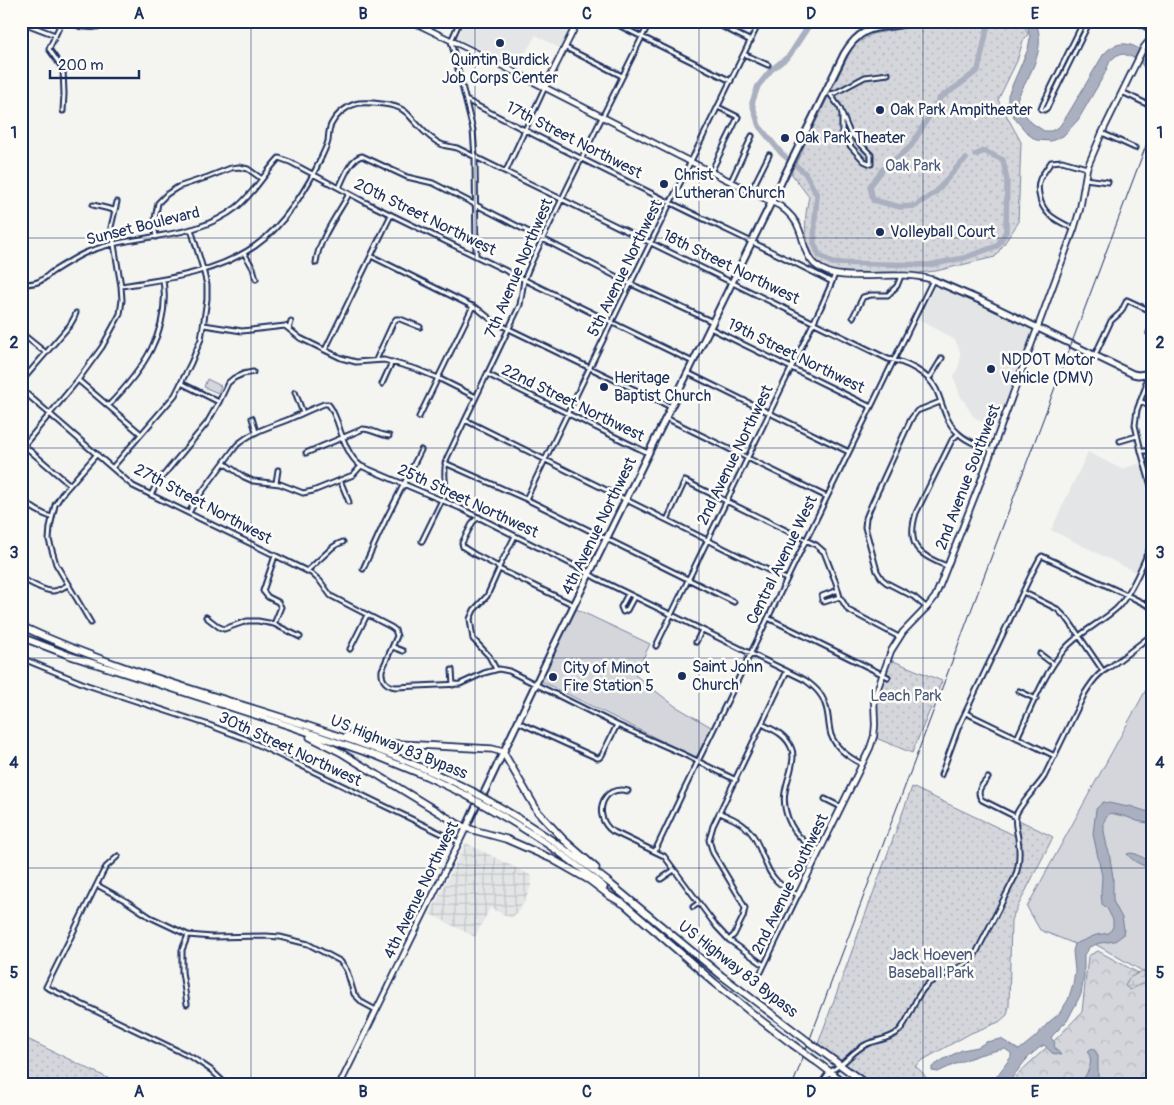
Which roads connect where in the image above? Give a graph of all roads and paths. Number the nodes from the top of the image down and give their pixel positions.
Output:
1 (62, 21) edge
2 (67, 21) edge
3 (133, 21) edge
4 (411, 21) edge
5 (460, 21) edge
6 (578, 21) edge
7 (610, 21) edge
8 (650, 21) edge
9 (711, 21) edge
10 (760, 21) edge
11 (916, 21) edge
12 (1084, 21) edge
13 (1090, 21) edge
14 (1134, 21) edge
15 (21, 22) edge
16 (1153, 31) edge
17 (55, 35) junction
18 (1153, 36) edge
19 (642, 37) junction
20 (451, 41) junction
21 (750, 41) junction
22 (566, 48) junction
23 (744, 54) junction
24 (768, 65) dead end
25 (888, 74) dead end
26 (622, 76) junction
27 (731, 81) junction
28 (546, 88) junction
29 (828, 92) junction
30 (1122, 92) junction
31 (466, 100) junction
32 (1151, 106) dead end
33 (718, 107) junction
34 (63, 111) dead end
35 (842, 114) junction
36 (602, 117) junction
37 (525, 130) junction
38 (1102, 132) junction
39 (752, 136) dead end
40 (1135, 148) dead end
41 (769, 155) dead end
42 (475, 157) junction
43 (581, 158) junction
44 (691, 162) junction
45 (1087, 168) junction
46 (506, 171) junction
47 (711, 172) junction
48 (313, 174) junction
49 (262, 179) junction
50 (1085, 179) junction
51 (731, 181) junction
52 (1108, 182) dead end
53 (339, 188) junction
54 (751, 191) junction
55 (349, 194) junction
56 (562, 199) junction
57 (771, 201) junction
58 (117, 202) dead end
59 (671, 203) junction
60 (93, 205) dead end
61 (476, 205) junction
62 (114, 210) junction
63 (391, 215) junction
64 (191, 229) junction
65 (1074, 229) junction
66 (156, 237) junction
67 (543, 239) junction
68 (752, 242) junction
69 (651, 243) junction
70 (114, 244) junction
71 (244, 253) junction
72 (371, 256) junction
73 (476, 256) junction
74 (316, 263) dead end
75 (203, 269) junction
76 (835, 274) junction
77 (901, 276) junction
78 (256, 278) dead end
79 (163, 280) junction
80 (524, 280) junction
81 (933, 280) junction
82 (832, 282) junction
83 (732, 283) junction
84 (21, 284) edge
85 (631, 284) junction
86 (121, 286) junction
87 (473, 306) junction
88 (76, 312) dead end
89 (1153, 312) edge
90 (853, 317) dead end
91 (291, 322) dead end
92 (713, 322) junction
93 (813, 322) junction
94 (612, 323) junction
95 (1153, 323) edge
96 (204, 325) junction
97 (420, 328) dead end
98 (710, 328) junction
99 (1038, 328) junction
100 (288, 329) junction
101 (509, 329) junction
102 (21, 333) edge
103 (1149, 333) dead end
104 (325, 350) junction
105 (46, 353) junction
106 (1095, 356) junction
107 (942, 358) dead end
108 (376, 360) junction
109 (894, 360) junction
110 (392, 362) junction
111 (693, 362) junction
112 (791, 367) junction
113 (590, 369) junction
114 (253, 372) dead end
115 (1153, 372) edge
116 (688, 373) junction
117 (487, 374) junction
118 (1146, 374) junction
119 (438, 378) junction
120 (928, 378) junction
121 (78, 380) junction
122 (21, 382) edge
123 (181, 383) junction
124 (382, 384) dead end
125 (21, 389) edge
126 (295, 392) dead end
127 (476, 397) junction
128 (1140, 400) junction
129 (219, 402) junction
130 (940, 402) junction
131 (108, 406) junction
132 (871, 407) junction
133 (1153, 407) edge
134 (671, 408) junction
135 (50, 413) junction
136 (303, 413) junction
137 (769, 413) junction
138 (568, 414) junction
139 (419, 416) dead end
140 (252, 418) dead end
141 (666, 418) junction
142 (464, 420) junction
143 (256, 432) junction
144 (141, 434) junction
145 (958, 434) junction
146 (389, 436) dead end
147 (1137, 436) junction
148 (343, 437) junction
149 (1120, 441) dead end
150 (421, 450) dead end
151 (992, 450) junction
152 (1140, 451) junction
153 (850, 452) junction
154 (306, 453) dead end
155 (97, 454) junction
156 (648, 454) junction
157 (1153, 454) edge
158 (747, 458) junction
159 (546, 460) junction
160 (445, 462) junction
161 (224, 463) junction
162 (361, 466) junction
163 (112, 468) junction
164 (278, 470) dead end
165 (340, 480) junction
166 (276, 483) junction
167 (70, 485) junction
168 (404, 485) junction
169 (1153, 493) edge
170 (151, 495) junction
171 (827, 497) junction
172 (21, 499) edge
173 (442, 500) junction
174 (526, 500) junction
175 (626, 500) junction
176 (726, 501) junction
177 (349, 502) dead end
178 (29, 506) junction
179 (189, 513) junction
180 (21, 514) edge
181 (51, 517) junction
182 (479, 517) junction
183 (667, 520) junction
184 (515, 536) junction
185 (1153, 538) edge
186 (607, 539) junction
187 (708, 540) junction
188 (806, 540) junction
189 (422, 541) dead end
190 (343, 542) dead end
191 (275, 556) junction
192 (1146, 556) junction
193 (1153, 560) edge
194 (948, 566) junction
195 (499, 568) junction
196 (363, 569) dead end
197 (307, 571) junction
198 (589, 574) junction
199 (21, 578) edge
200 (688, 579) junction
201 (786, 579) junction
202 (69, 584) junction
203 (838, 590) junction
204 (1023, 592) junction
205 (628, 594) junction
206 (1127, 595) junction
207 (634, 597) junction
208 (840, 597) junction
209 (734, 602) dead end
210 (574, 606) junction
211 (927, 608) junction
212 (1153, 608) edge
213 (366, 615) junction
214 (671, 615) junction
215 (206, 617) dead end
216 (768, 618) junction
217 (91, 623) dead end
218 (274, 624) junction
219 (21, 626) edge
220 (702, 630) junction
221 (1153, 634) edge
222 (1079, 636) junction
223 (21, 637) edge
224 (300, 637) dead end
225 (899, 637) junction
226 (696, 642) dead end
227 (656, 646) dead end
228 (393, 647) junction
229 (350, 649) dead end
230 (403, 651) dead end
231 (751, 653) junction
232 (1040, 654) dead end
233 (21, 658) edge
234 (1053, 664) junction
235 (452, 670) dead end
236 (496, 670) junction
237 (788, 671) junction
238 (1103, 671) junction
239 (883, 675) junction
240 (888, 677) dead end
241 (452, 685) junction
242 (535, 685) junction
243 (1019, 691) dead end
244 (1036, 699) junction
245 (966, 713) junction
246 (293, 721) junction
247 (518, 722) junction
248 (282, 724) junction
249 (762, 724) junction
250 (617, 725) junction
251 (1017, 738) junction
252 (503, 752) junction
253 (1055, 756) junction
254 (698, 761) junction
255 (862, 764) junction
256 (941, 775) dead end
257 (988, 778) dead end
258 (736, 780) junction
259 (628, 791) dead end
260 (469, 793) junction
261 (825, 799) dead end
262 (842, 807) junction
263 (720, 813) junction
264 (1016, 817) junction
265 (466, 828) junction
266 (458, 842) junction
267 (820, 850) junction
268 (655, 851) junction
269 (118, 856) dead end
270 (674, 870) junction
271 (661, 879) dead end
272 (607, 881) junction
273 (97, 885) junction
274 (798, 895) junction
275 (699, 903) junction
276 (624, 904) junction
277 (693, 907) dead end
278 (188, 935) junction
279 (729, 940) junction
280 (764, 965) junction
281 (761, 972) dead end
282 (187, 1004) dead end
283 (376, 1010) junction
284 (840, 1065) junction
285 (830, 1072) junction
286 (226, 1084) edge
287 (340, 1084) edge
288 (820, 1084) edge
289 (846, 1084) edge
290 (866, 1084) edge

1 - 17 street
2 - 3 street
4 - 20 street
5 - 20 street
6 - 22 street
7 - 19 street
8 - 19 street, 7th Avenue Northwest
9 - 21 street
10 - 21 street, 5th Avenue Northwest
11 - 29 main road, 4th Avenue Northwest
12 - 13 street
14 - 16 street
15 - 17 street
17 - 34 street
18 - 30 street, 2nd Avenue Southwest
19 - 26 street, 7th Avenue Northwest
19 - 27 street
20 - 28 street
20 - 31 street
21 - 23 street, 5th Avenue Northwest
22 - 26 street
22 - 28 street
23 - 24 street
23 - 27 street, 5th Avenue Northwest
25 - 29 street
26 - 36 street, 7th Avenue Northwest
27 - 33 street, 5th Avenue Northwest
28 - 36 street
28 - 37 street
29 - 35 street
29 - 57 main road, 4th Avenue Northwest
30 - 32 street
30 - 38 street, 2nd Avenue Southwest
31 - 37 street, 17th Street Northwest
31 - 42 street
33 - 44 street, 5th Avenue Northwest
33 - 47 street
35 - 35 street
36 - 43 street, 7th Avenue Northwest
36 - 44 street
37 - 43 street, 17th Street Northwest
37 - 46 street
38 - 40 street
38 - 45 street, 2nd Avenue Southwest
39 - 51 street
41 - 54 street
42 - 46 street, 18th Street Northwest
42 - 48 street, 18th Street Northwest
42 - 61 street
43 - 56 street, 7th Avenue Northwest
43 - 59 street, 17th Street Northwest
44 - 47 street
44 - 59 street, 5th Avenue Northwest
45 - 50 street, 2nd Avenue Southwest
45 - 65 street
46 - 56 street, 18th Street Northwest
47 - 51 street
48 - 49 street, 20th Street Northwest
48 - 53 street, 20th Street Northwest
48 - 71 street, 18th Street Northwest
49 - 64 street, Sunset Boulevard
49 - 66 street
50 - 52 street
50 - 65 street, 2nd Avenue Southwest
51 - 54 street
53 - 55 street, 20th Street Northwest
53 - 61 street, 19th Street Northwest
54 - 57 street
55 - 63 street, 20th Street Northwest
55 - 74 street
56 - 67 street, 7th Avenue Northwest
56 - 69 street, 18th Street Northwest
57 - 68 main road, 4th Avenue Northwest
57 - 76 street
58 - 62 street
59 - 68 street, 17th Street Northwest
59 - 69 street, 5th Avenue Northwest
60 - 62 street
61 - 67 street, 19th Street Northwest
61 - 73 street
62 - 70 street
63 - 72 street
63 - 73 street, 20th Street Northwest
64 - 66 street, Sunset Boulevard
64 - 75 street
65 - 99 street, 2nd Avenue Southwest
66 - 70 street, Sunset Boulevard
67 - 80 street, 7th Avenue Northwest
67 - 85 street, 19th Street Northwest
68 - 82 street, 17th Street Northwest
68 - 83 main road, 4th Avenue Northwest
69 - 83 street, 18th Street Northwest
69 - 85 street, 5th Avenue Northwest
70 - 84 street, Sunset Boulevard
70 - 86 street
71 - 75 street, 18th Street Northwest
71 - 78 street
72 - 87 street
72 - 104 street
73 - 80 street, 20th Street Northwest
75 - 79 street, 18th Street Northwest
75 - 96 street
76 - 77 street
76 - 82 street, 2nd Avenue Northwest
77 - 81 street
77 - 90 street
79 - 86 street, 18th Street Northwest
79 - 131 street
80 - 94 street, 20th Street Northwest
80 - 101 street, 7th Avenue Northwest
81 - 99 main road
81 - 109 street, Central Avenue West
82 - 93 street, 2nd Avenue Northwest
83 - 92 main road, 4th Avenue Northwest
83 - 93 street, 18th Street Northwest
85 - 92 street, 19th Street Northwest
85 - 94 street, 5th Avenue Northwest
86 - 121 street
87 - 101 street
87 - 119 street
88 - 105 street
89 - 106 street
91 - 100 street
92 - 98 main road, 4th Avenue Northwest
93 - 109 street, 18th Street Northwest
93 - 112 street, 2nd Avenue Northwest
94 - 111 street, 20th Street Northwest
94 - 113 street, 5th Avenue Northwest
95 - 103 street
96 - 100 street
96 - 123 street
97 - 108 street
98 - 111 main road, 4th Avenue Northwest
98 - 112 street, 19th Street Northwest
99 - 106 main road
99 - 151 street, 2nd Avenue Southwest
100 - 104 street
101 - 113 street
101 - 117 street, 7th Avenue Northwest
102 - 105 street
104 - 108 street
105 - 122 street
106 - 118 main road
107 - 120 street
108 - 110 street
109 - 120 street, 18th Street Northwest
109 - 132 street, Central Avenue West
110 - 119 street
110 - 124 street
111 - 116 main road, 4th Avenue Northwest
112 - 132 street, 19th Street Northwest
112 - 137 street, 2nd Avenue Northwest
113 - 134 street
113 - 138 street, 5th Avenue Northwest
114 - 129 street
115 - 118 main road
116 - 134 main road, 4th Avenue Northwest
116 - 137 street
117 - 127 street, 7th Avenue Northwest
117 - 138 street, 22nd Street Northwest
118 - 128 street
119 - 127 street
119 - 139 street
120 - 130 street
121 - 131 street
121 - 135 street
123 - 129 street
123 - 144 street
125 - 135 street, 27th Street Northwest
126 - 136 street
127 - 142 street, 7th Avenue Northwest
128 - 133 street
128 - 147 street
129 - 170 street
130 - 145 street
130 - 211 street
131 - 144 street
132 - 153 street, Central Avenue West
134 - 141 main road, 4th Avenue Northwest
135 - 155 street, 27th Street Northwest
135 - 167 street
136 - 143 street
136 - 148 street
137 - 153 street
137 - 158 street, 2nd Avenue Northwest
138 - 156 street, 22nd Street Northwest
138 - 159 street, 5th Avenue Northwest
140 - 143 street
141 - 156 main road, 4th Avenue Northwest
141 - 158 street
142 - 159 street
142 - 160 street, 7th Avenue Northwest
143 - 161 street
144 - 163 street
145 - 151 street
145 - 194 street
146 - 148 street
147 - 149 street
147 - 152 street
148 - 154 street
148 - 162 street
150 - 168 street
151 - 194 street, 2nd Avenue Southwest
152 - 157 street
152 - 169 street
153 - 171 street, Central Avenue West
155 - 163 street, 27th Street Northwest
155 - 167 street
156 - 175 main road, 4th Avenue Northwest
158 - 171 street
158 - 176 street, 2nd Avenue Northwest
159 - 174 street, 5th Avenue Northwest
159 - 175 street
160 - 173 street, 7th Avenue Northwest
160 - 174 street
161 - 166 street
161 - 179 street
162 - 165 street
162 - 168 street, 25th Street Northwest
163 - 170 street, 27th Street Northwest
164 - 166 street
165 - 166 street
165 - 177 street
167 - 181 street
168 - 173 street, 25th Street Northwest
168 - 196 street
170 - 179 street, 27th Street Northwest
171 - 188 street, Central Avenue West
172 - 178 street
173 - 182 street, 25th Street Northwest
173 - 189 street, 7th Avenue Northwest
174 - 186 street
175 - 183 street
175 - 186 main road, 4th Avenue Northwest
176 - 183 street
176 - 187 street, 2nd Avenue Northwest
176 - 188 street
178 - 180 street
178 - 181 street
179 - 191 street, 27th Street Northwest
181 - 202 street
182 - 184 street, 25th Street Northwest
182 - 195 street
183 - 187 street
184 - 195 street
184 - 198 street, 25th Street Northwest
185 - 192 street
186 - 198 main road, 4th Avenue Northwest
186 - 200 street
187 - 200 street, 2nd Avenue Northwest
187 - 201 street
188 - 201 street, Central Avenue West
188 - 203 street
190 - 197 street
191 - 197 street, 27th Street Northwest
191 - 218 street
192 - 193 street
192 - 206 street
194 - 211 street, 2nd Avenue Southwest
195 - 210 street
195 - 236 street
197 - 213 street, 27th Street Northwest
198 - 205 street, 25th Street Northwest
198 - 210 main road, 4th Avenue Northwest
199 - 202 street
200 - 209 street
200 - 214 street, 2nd Avenue Northwest
201 - 216 street, Central Avenue West
202 - 217 street
203 - 208 street
203 - 208 street
204 - 206 street
204 - 222 street
204 - 245 street
205 - 207 street, 25th Street Northwest
205 - 207 street
206 - 212 street
206 - 222 street
207 - 214 street, 25th Street Northwest
208 - 225 street
210 - 242 main road, 4th Avenue Northwest
211 - 225 street, 2nd Avenue Southwest
213 - 228 street
213 - 229 street
214 - 220 street, 25th Street Northwest
214 - 227 street, 2nd Avenue Northwest
215 - 218 street
216 - 231 street, Central Avenue West
216 - 239 street
218 - 224 street
219 - 246 highway, US Highway 83 Bypass
220 - 226 street
220 - 231 street, 25th Street Northwest
221 - 238 street
222 - 234 street
222 - 238 street
223 - 248 highway, US Highway 83 Bypass
225 - 239 street, 2nd Avenue Southwest
228 - 230 street
228 - 241 street
231 - 237 street, 25th Street Northwest
231 - 254 street, Central Avenue West
232 - 234 street
233 - 266 street, 30th Street Northwest
234 - 244 street
235 - 241 street
236 - 241 street
236 - 242 street
237 - 249 street
237 - 255 street, 25th Street Northwest
238 - 253 street
239 - 240 street
239 - 255 street, 2nd Avenue Southwest
242 - 247 main road, 4th Avenue Northwest
242 - 250 street
243 - 244 street
244 - 251 street
245 - 251 street
245 - 256 street
246 - 252 highway
246 - 260 highway, US Highway 83 Bypass
247 - 250 street
247 - 252 main road, 4th Avenue Northwest
248 - 260 highway, US Highway 83 Bypass
248 - 265 highway
249 - 258 street
249 - 267 street
250 - 254 street
251 - 253 street
252 - 265 main road, 4th Avenue Northwest
252 - 272 highway
253 - 264 street
254 - 258 street
254 - 268 street, Central Avenue West
255 - 262 street, 2nd Avenue Southwest
257 - 264 street
258 - 263 street
259 - 268 street
260 - 272 highway, US Highway 83 Bypass, bridge
260 - 276 highway, US Highway 83 Bypass, bridge
261 - 262 street, 2nd Avenue Southwest
262 - 267 street, 2nd Avenue Southwest
263 - 274 street
263 - 279 street
264 - 284 street
265 - 266 street, 4th Avenue Northwest
265 - 276 highway
266 - 283 street, 4th Avenue Northwest
267 - 274 street, 2nd Avenue Southwest
268 - 270 street
269 - 273 street
270 - 271 street
270 - 275 street
272 - 284 highway, US Highway 83 Bypass, bridge
273 - 278 street
273 - 286 street
274 - 280 street, 2nd Avenue Southwest
275 - 277 street
275 - 279 street
276 - 285 highway, US Highway 83 Bypass, bridge
278 - 282 street
278 - 283 street
279 - 280 street
280 - 281 street, 2nd Avenue Southwest
283 - 287 street, 4th Avenue Northwest
284 - 285 street
284 - 290 highway, US Highway 83 Bypass
285 - 288 street
285 - 289 highway, US Highway 83 Bypass

